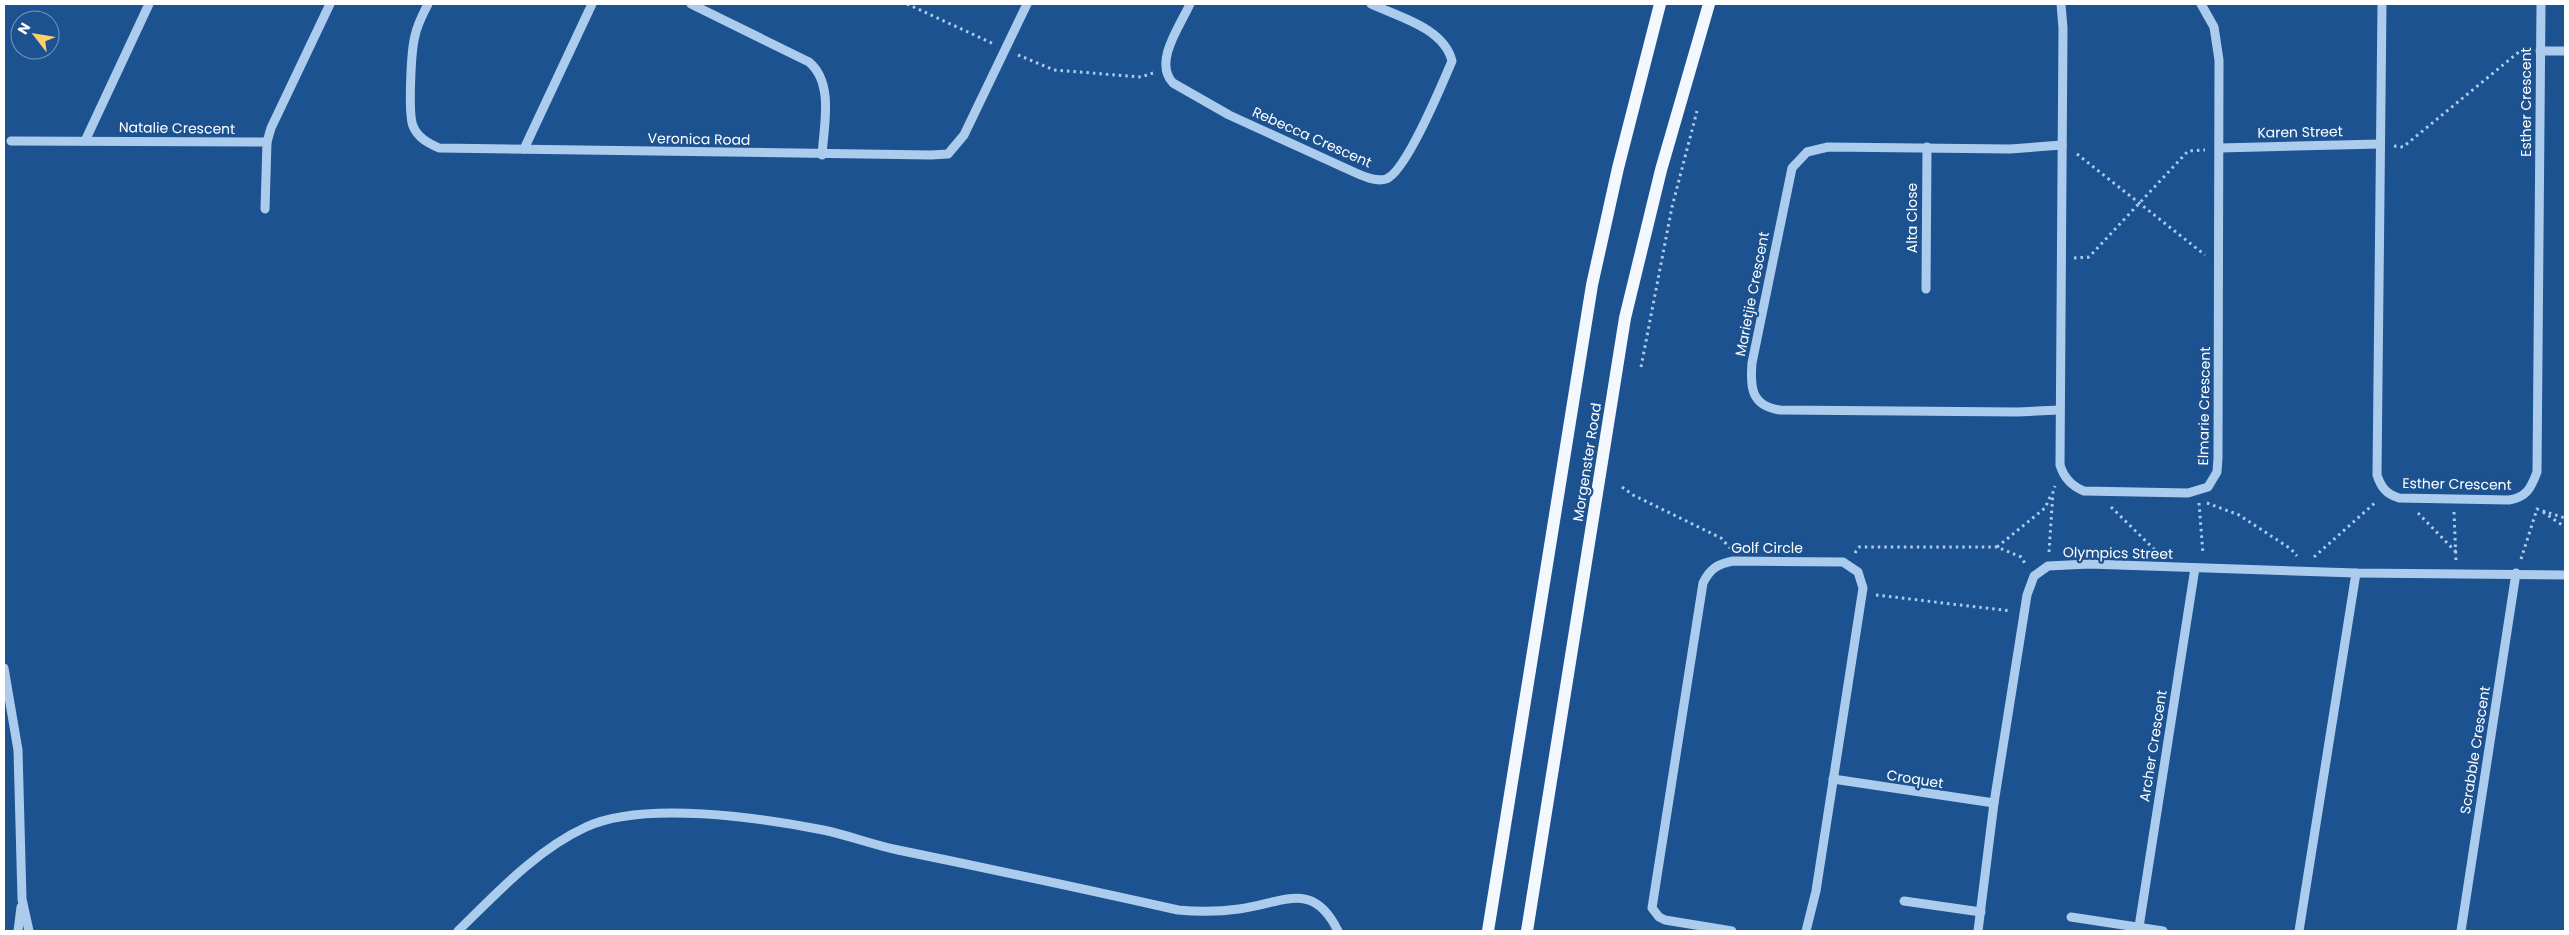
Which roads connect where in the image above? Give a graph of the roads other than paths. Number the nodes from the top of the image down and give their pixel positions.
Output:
1 (149, 4) edge
2 (330, 4) edge
3 (428, 4) edge
4 (592, 4) edge
5 (691, 4) edge
6 (1027, 4) edge
7 (1190, 4) edge
8 (1370, 4) edge
9 (1660, 4) edge
10 (1709, 4) edge
11 (2061, 4) edge
12 (2201, 4) edge
13 (2382, 4) edge
14 (2541, 4) edge
15 (2540, 51) junction
16 (2565, 51) edge
17 (11, 141) dead end
18 (85, 141) junction
19 (267, 142) junction
20 (2380, 144) junction
21 (1927, 147) junction
22 (2220, 148) junction
23 (524, 149) junction
24 (2062, 150) junction
25 (822, 154) junction
26 (265, 209) dead end
27 (1926, 289) dead end
28 (2059, 410) junction
29 (2194, 568) junction
30 (2356, 573) junction
31 (2516, 574) junction
32 (2565, 575) edge
33 (4, 668) edge
34 (1833, 779) junction
35 (1994, 803) junction
36 (22, 899) junction
37 (1904, 901) dead end
38 (1981, 912) junction
39 (2071, 916) dead end
40 (2139, 927) junction
41 (18, 931) edge
42 (29, 931) edge
43 (458, 931) edge
44 (1338, 931) edge
45 (1488, 931) edge
46 (1527, 931) edge
47 (1732, 931) edge
48 (1806, 931) edge
49 (1978, 931) edge
50 (2163, 931) edge
51 (2299, 931) edge
52 (2461, 931) edge

1 - 18 street
2 - 19 street
3 - 23 street, Veronica Road
4 - 23 street
5 - 25 street
6 - 25 street, Veronica Road
7 - 8 street, Rebecca Crescent
9 - 45 main road, Morgenster Road
10 - 46 main road, Morgenster Road
11 - 24 street
12 - 22 street, Elmarie Crescent
13 - 20 street, Esther Crescent
14 - 15 street, Esther Crescent
15 - 16 street
15 - 20 street, Esther Crescent
17 - 18 street, Natalie Crescent
18 - 19 street, Natalie Crescent
19 - 26 street
20 - 22 street, Karen Street
21 - 24 street, Marietjie Crescent
21 - 27 street, Alta Close
21 - 28 street, Marietjie Crescent
22 - 28 street, Elmarie Crescent
23 - 25 street, Veronica Road
24 - 28 street
29 - 30 street, Olympics Street
29 - 35 street, Olympics Street
29 - 40 street, Archer Crescent
30 - 31 street, Olympics Street
30 - 51 street
31 - 32 street, Olympics Street
31 - 52 street, Scrabble Crescent
33 - 36 street
34 - 35 street, Croquet
34 - 47 street, Golf Circle
34 - 48 street
35 - 38 street
36 - 41 street
36 - 42 street
37 - 38 street
38 - 49 street
39 - 40 street
40 - 50 street
43 - 44 street

